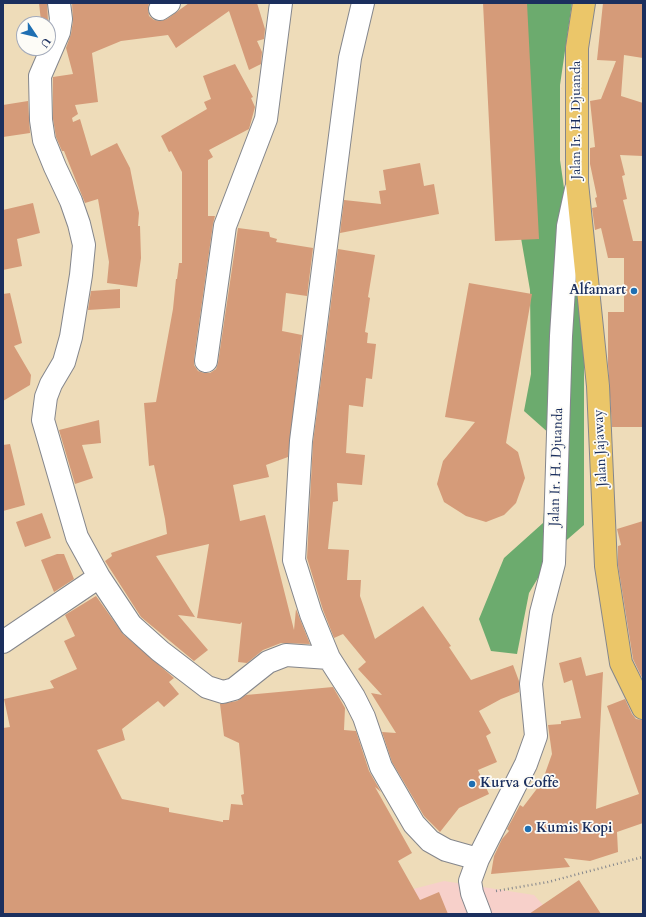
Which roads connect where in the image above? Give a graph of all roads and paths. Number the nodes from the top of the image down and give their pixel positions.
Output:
1 (59, 3) edge
2 (281, 3) edge
3 (363, 3) edge
4 (584, 3) edge
5 (577, 183) junction
6 (206, 361) dead end
7 (99, 577) junction
8 (3, 642) edge
9 (329, 658) junction
10 (643, 708) edge
11 (643, 857) edge
12 (478, 859) junction
13 (474, 908) edge

1 - 7 street
2 - 6 street
3 - 9 street
4 - 5 main road, Jalan Ir. H. Djuanda
5 - 10 main road, Jalan Jajaway
5 - 12 street, Jalan Ir. H. Djuanda
7 - 8 street
7 - 9 street
9 - 12 street
11 - 13 path
12 - 13 street, Jalan Ir. H. Djuanda

